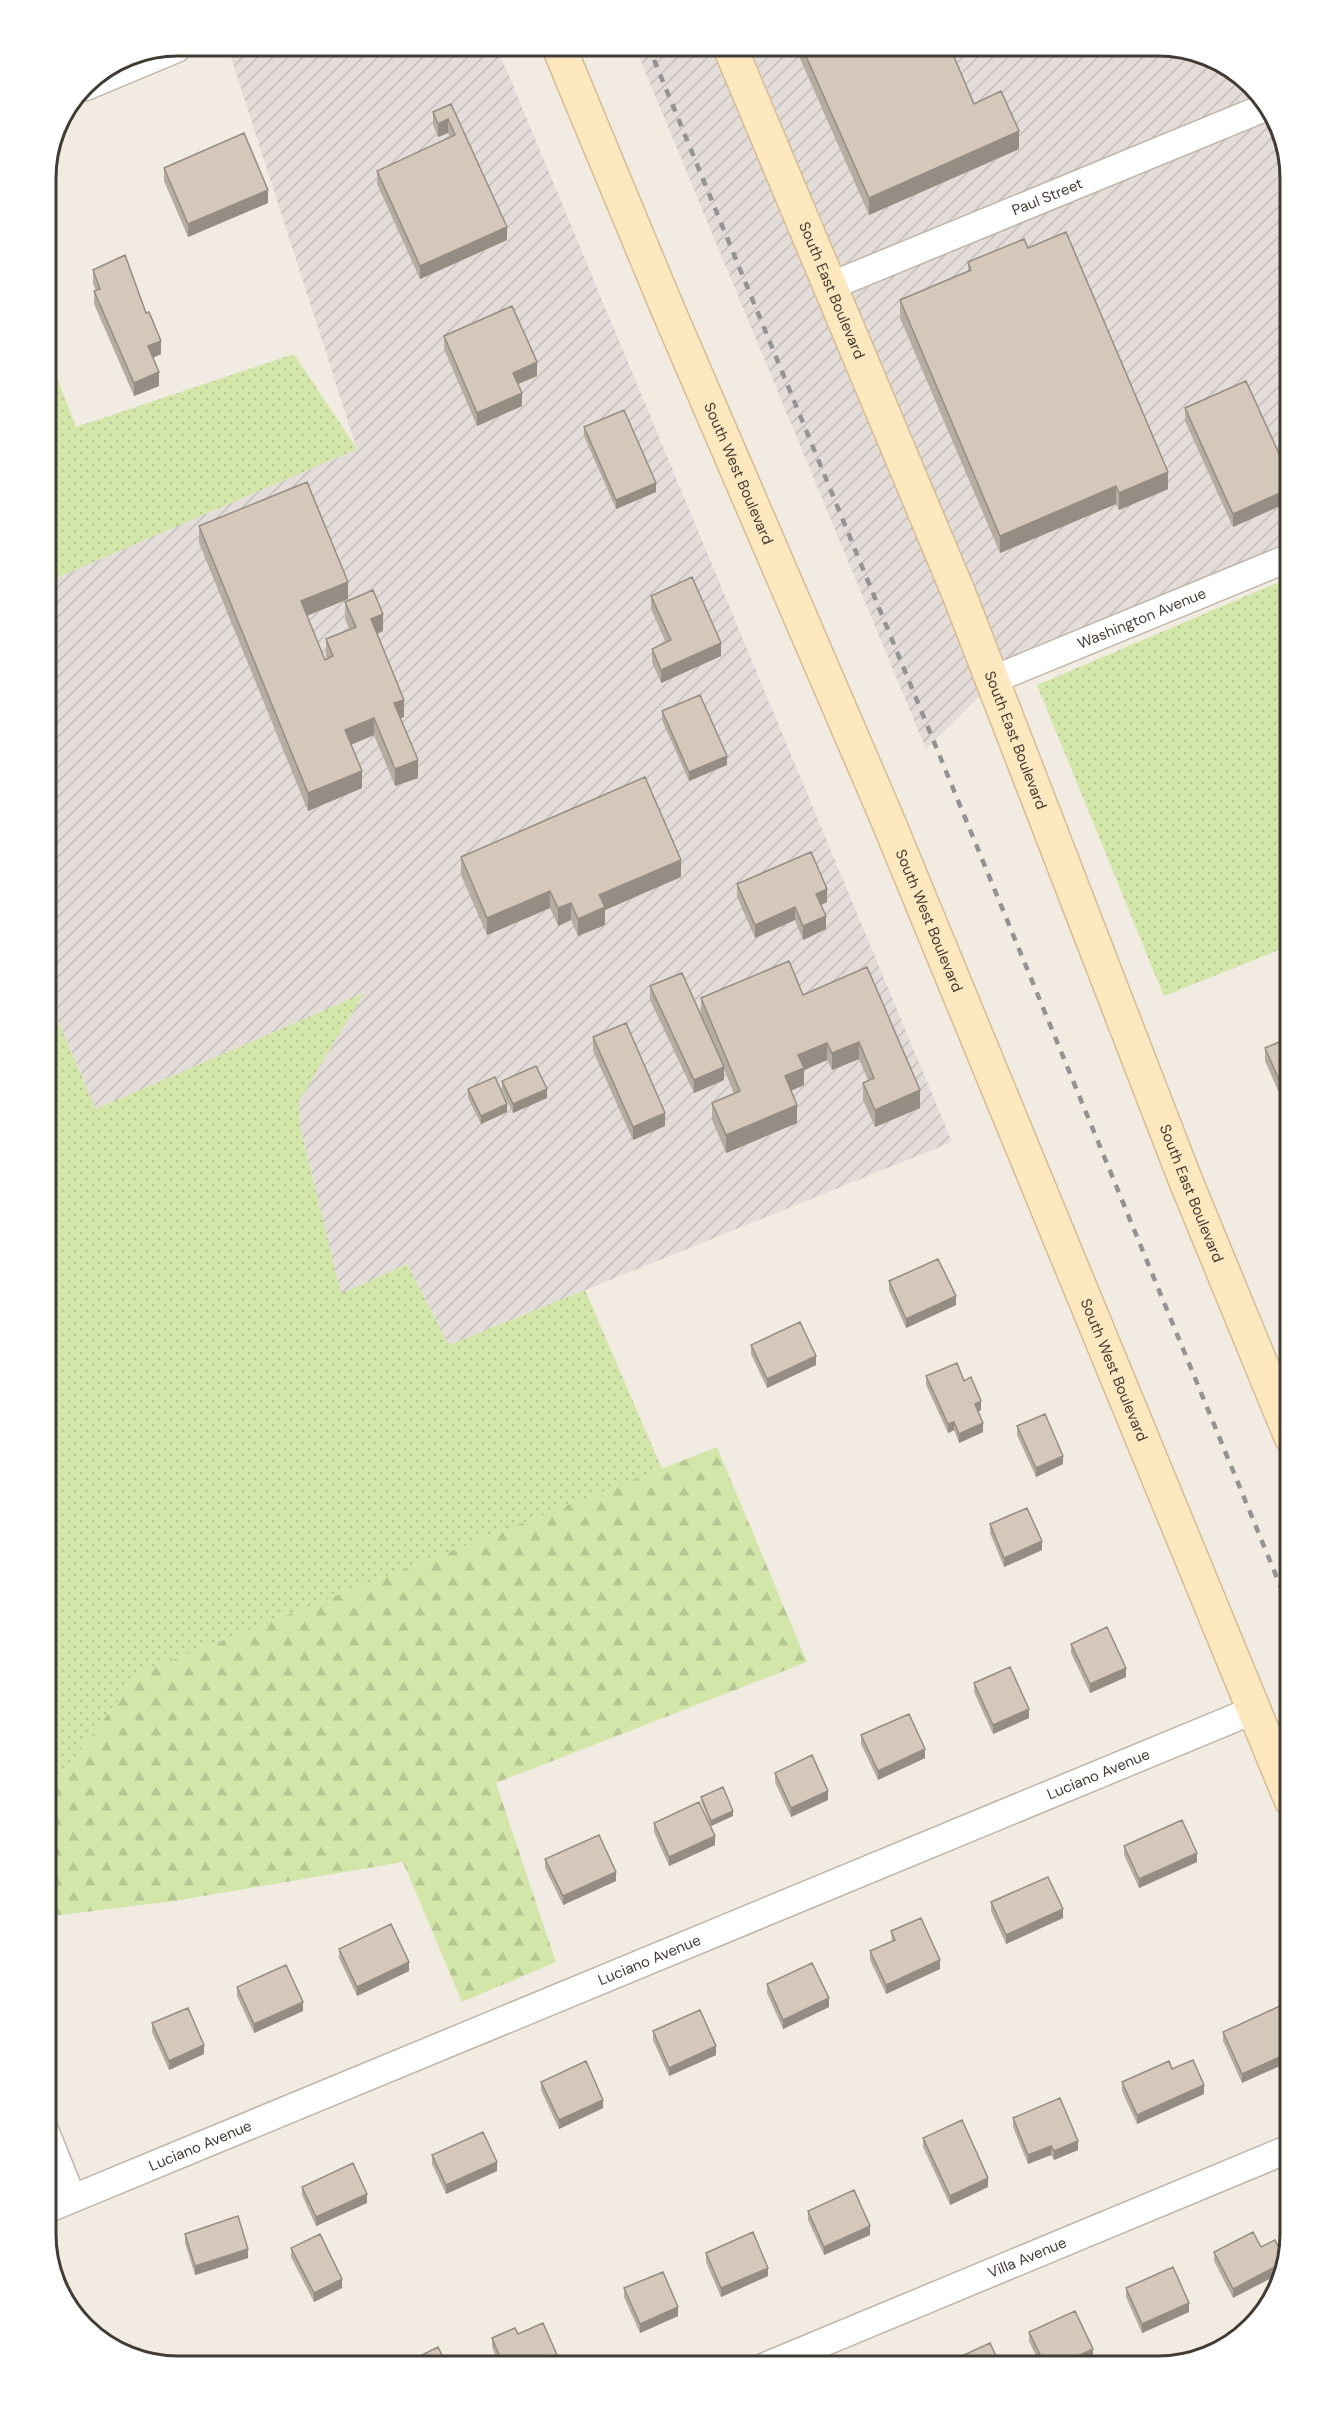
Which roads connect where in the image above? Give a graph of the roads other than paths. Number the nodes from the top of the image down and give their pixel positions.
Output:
1 (563, 56) edge
2 (734, 56) edge
3 (1260, 110) edge
4 (828, 287) junction
5 (1280, 562) edge
6 (992, 680) junction
7 (1280, 1410) edge
8 (1254, 1710) junction
9 (1280, 1773) edge
10 (1280, 2153) edge
11 (56, 2158) edge
12 (72, 2198) junction
13 (56, 2205) edge
14 (790, 2356) edge

1 - 8 main road, South West Boulevard
2 - 4 main road, South East Boulevard
3 - 4 street, Paul Street
4 - 6 main road, South East Boulevard
5 - 6 street, Washington Avenue
6 - 7 main road, South East Boulevard
8 - 9 main road, South West Boulevard
8 - 12 street, Luciano Avenue
10 - 14 street, Villa Avenue
11 - 12 street
12 - 13 street, Luciano Avenue

